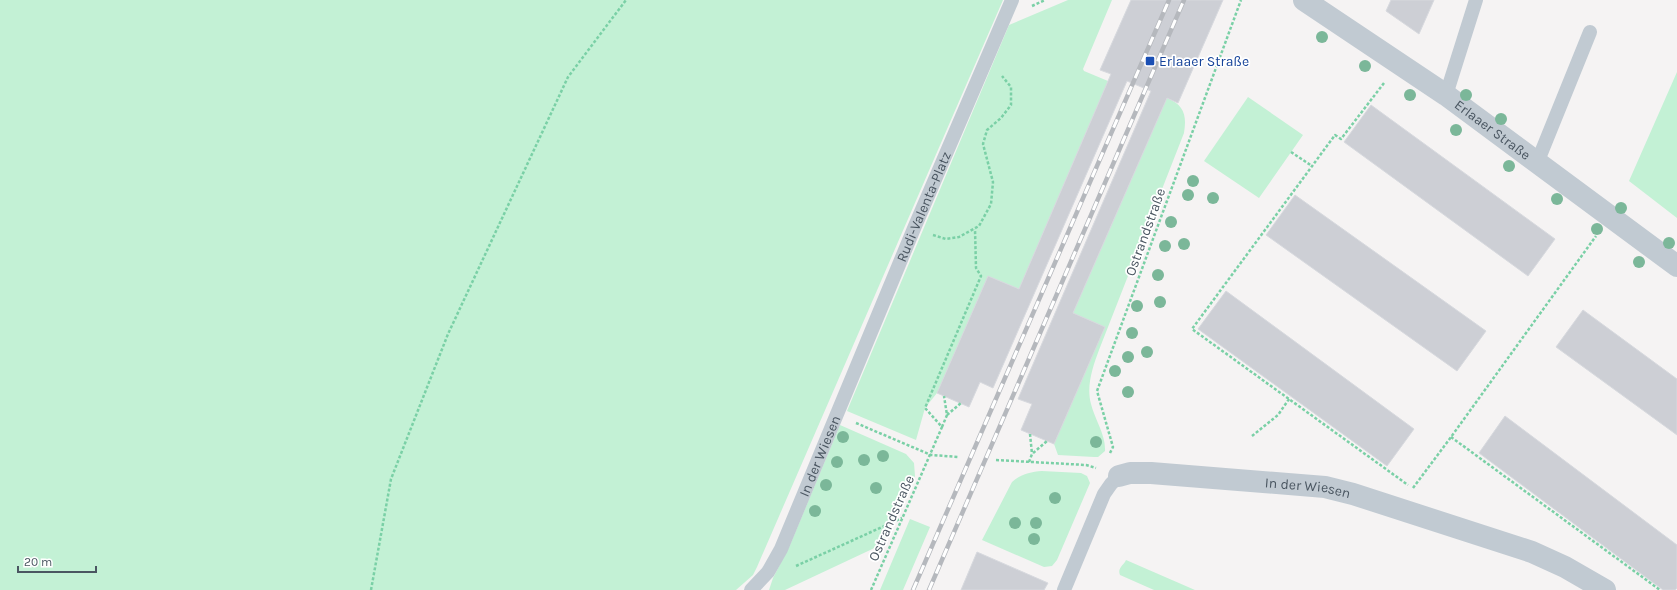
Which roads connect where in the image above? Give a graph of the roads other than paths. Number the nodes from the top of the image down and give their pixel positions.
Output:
1 (1012, 0) edge
2 (1304, 0) edge
3 (1476, 0) edge
4 (1590, 32) dead end
5 (1446, 95) junction
6 (1537, 163) junction
7 (1677, 266) edge
8 (837, 415) joint
9 (1109, 473) joint
10 (756, 586) edge
11 (1064, 590) edge
12 (1605, 590) edge

1 - 8 lane, Rudi-Valenta-Platz
2 - 5 street, Erlaaer Straße
3 - 5 lane
4 - 6 lane
5 - 6 street, Erlaaer Straße
6 - 7 street, Erlaaer Straße
8 - 10 lane, In der Wiesen
9 - 11 lane
9 - 12 street, In der Wiesen

